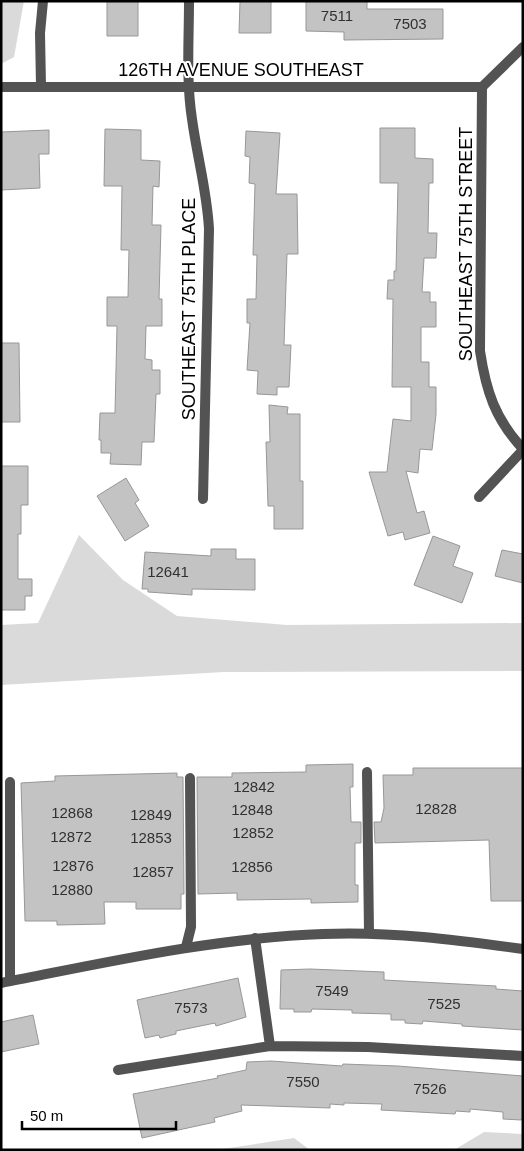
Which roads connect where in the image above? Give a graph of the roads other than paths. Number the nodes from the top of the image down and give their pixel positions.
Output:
1 (43, 1) edge
2 (189, 1) edge
3 (523, 47) edge
4 (42, 86) junction
5 (188, 86) junction
6 (1, 87) edge
7 (482, 87) junction
8 (523, 450) edge
9 (479, 498) dead end
10 (203, 499) dead end
11 (367, 772) dead end
12 (190, 778) dead end
13 (10, 782) dead end
14 (369, 933) junction
15 (255, 938) junction
16 (186, 947) junction
17 (523, 950) edge
18 (6, 982) edge
19 (270, 1046) junction
20 (523, 1056) edge
21 (118, 1070) dead end

1 - 4 street
2 - 5 street, SOUTHEAST 75TH PLACE
3 - 7 street
4 - 5 street, 126TH AVENUE SOUTHEAST
4 - 6 street, 126TH AVENUE SOUTHEAST
5 - 7 street, 126TH AVENUE SOUTHEAST
5 - 10 street, SOUTHEAST 75TH PLACE
7 - 8 street, SOUTHEAST 75TH STREET
8 - 9 street
11 - 14 street
12 - 16 street
13 - 18 street
14 - 15 street
14 - 17 street
15 - 16 street
15 - 19 street
16 - 18 street
19 - 20 street
19 - 21 street

